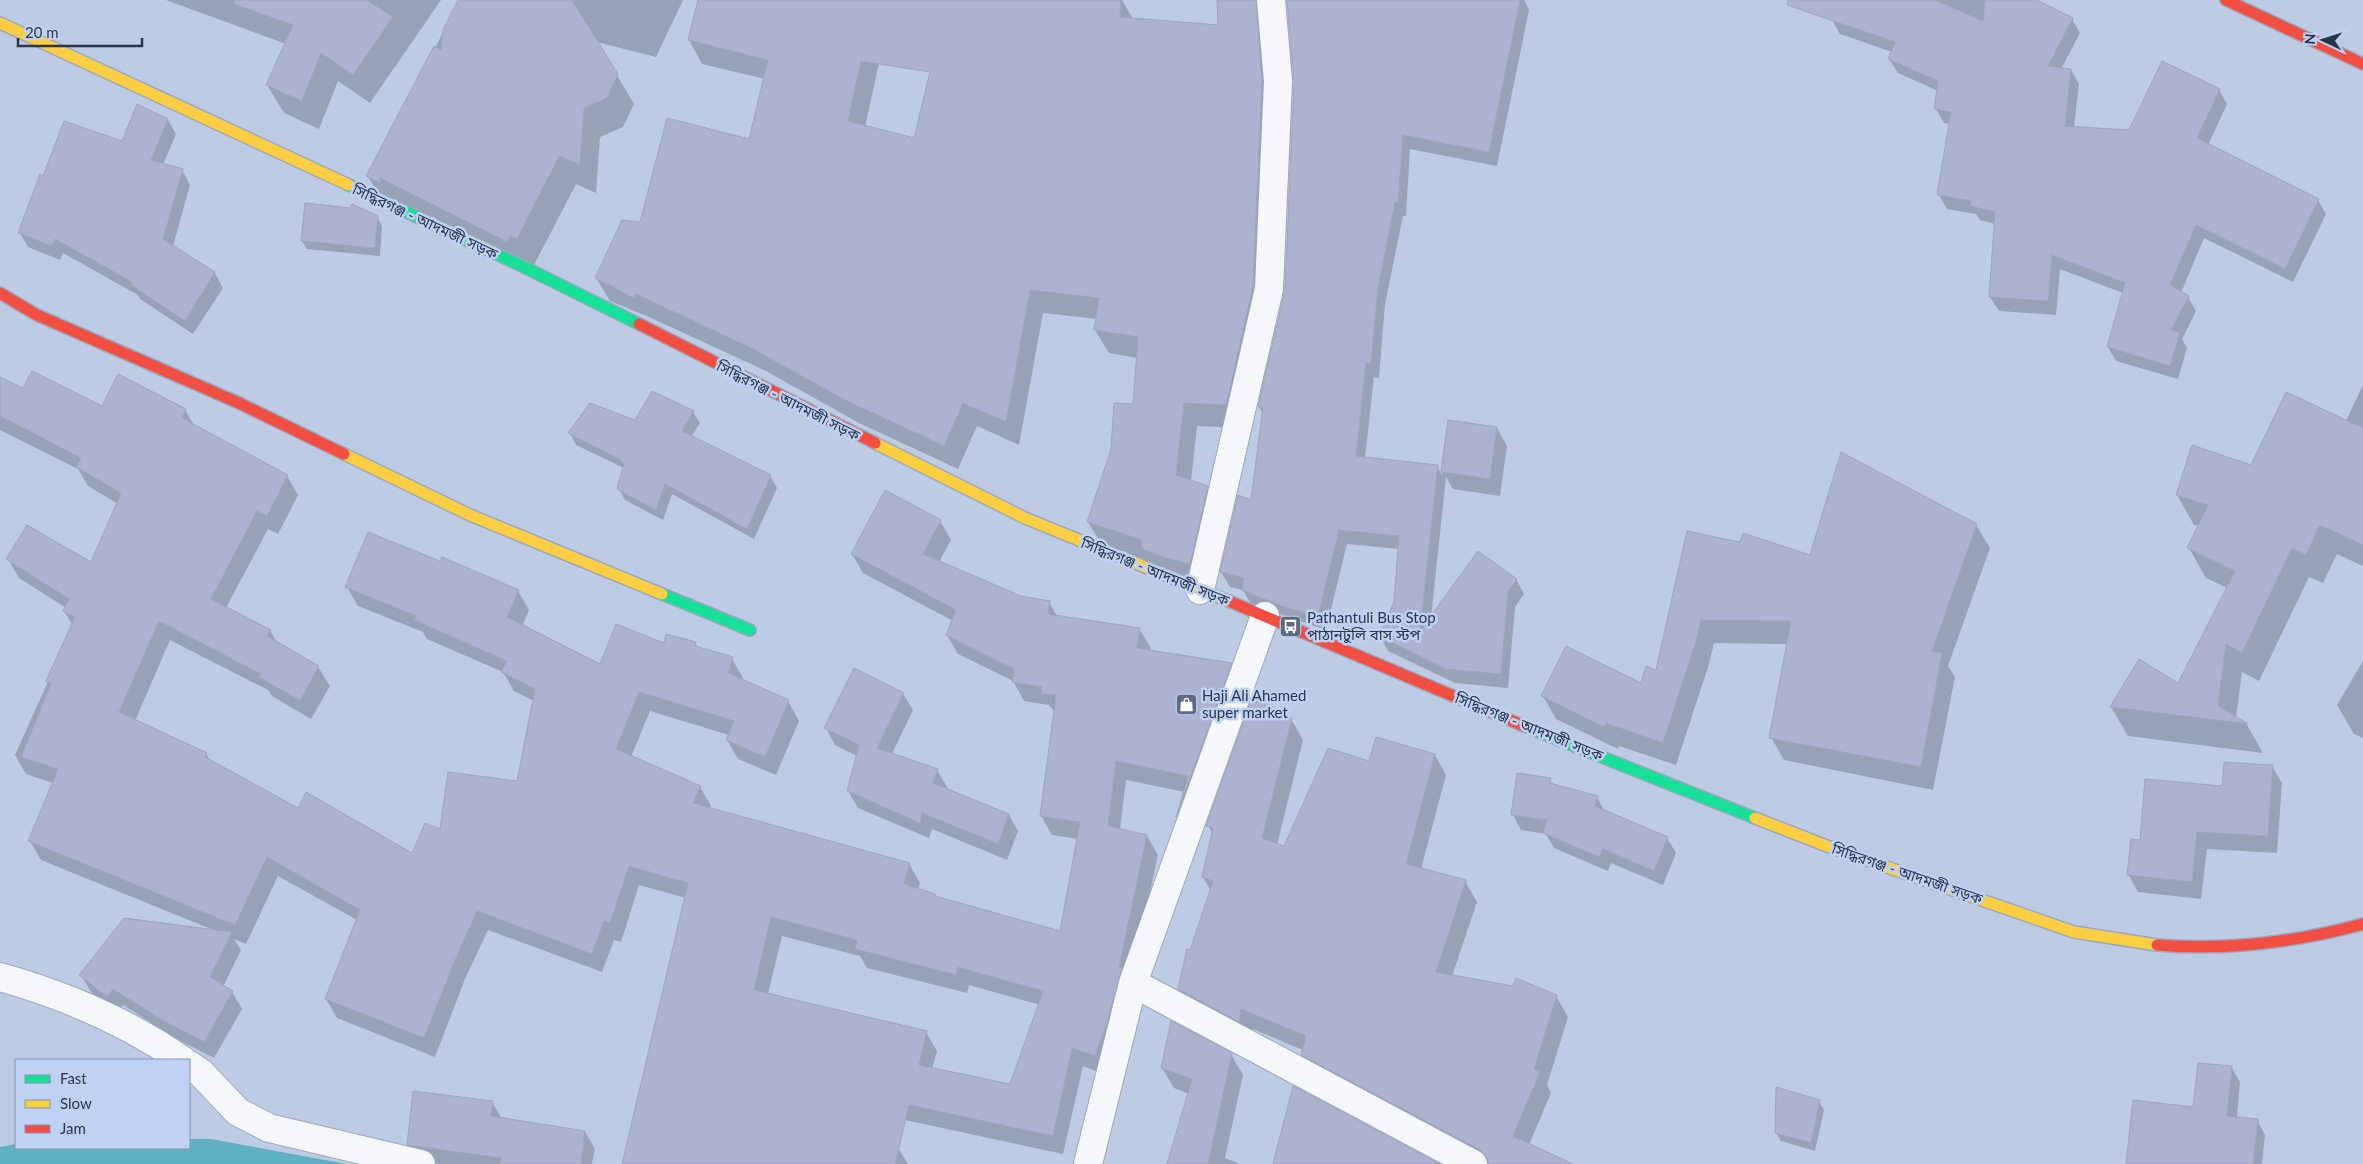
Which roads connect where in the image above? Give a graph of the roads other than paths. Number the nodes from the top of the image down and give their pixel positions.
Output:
1 (1271, 0) edge
2 (2226, 0) edge
3 (0, 23) edge
4 (2363, 64) edge
5 (0, 293) edge
6 (1200, 590) junction
7 (1265, 616) junction
8 (750, 630) dead end
9 (2363, 924) edge
10 (0, 976) edge
11 (1133, 982) junction
12 (181, 1059) edge
13 (190, 1066) edge
14 (421, 1164) edge
15 (1088, 1164) edge
16 (1473, 1164) edge

1 - 6 street
2 - 4 main road
3 - 6 main road, সিদ্ধিরগঞ্জ - আদমজী সড়ক
5 - 8 main road
6 - 7 main road, সিদ্ধিরগঞ্জ - আদমজী সড়ক
7 - 9 main road, সিদ্ধিরগঞ্জ - আদমজী সড়ক
7 - 11 street
10 - 12 street
11 - 15 street
11 - 16 street
13 - 14 street

